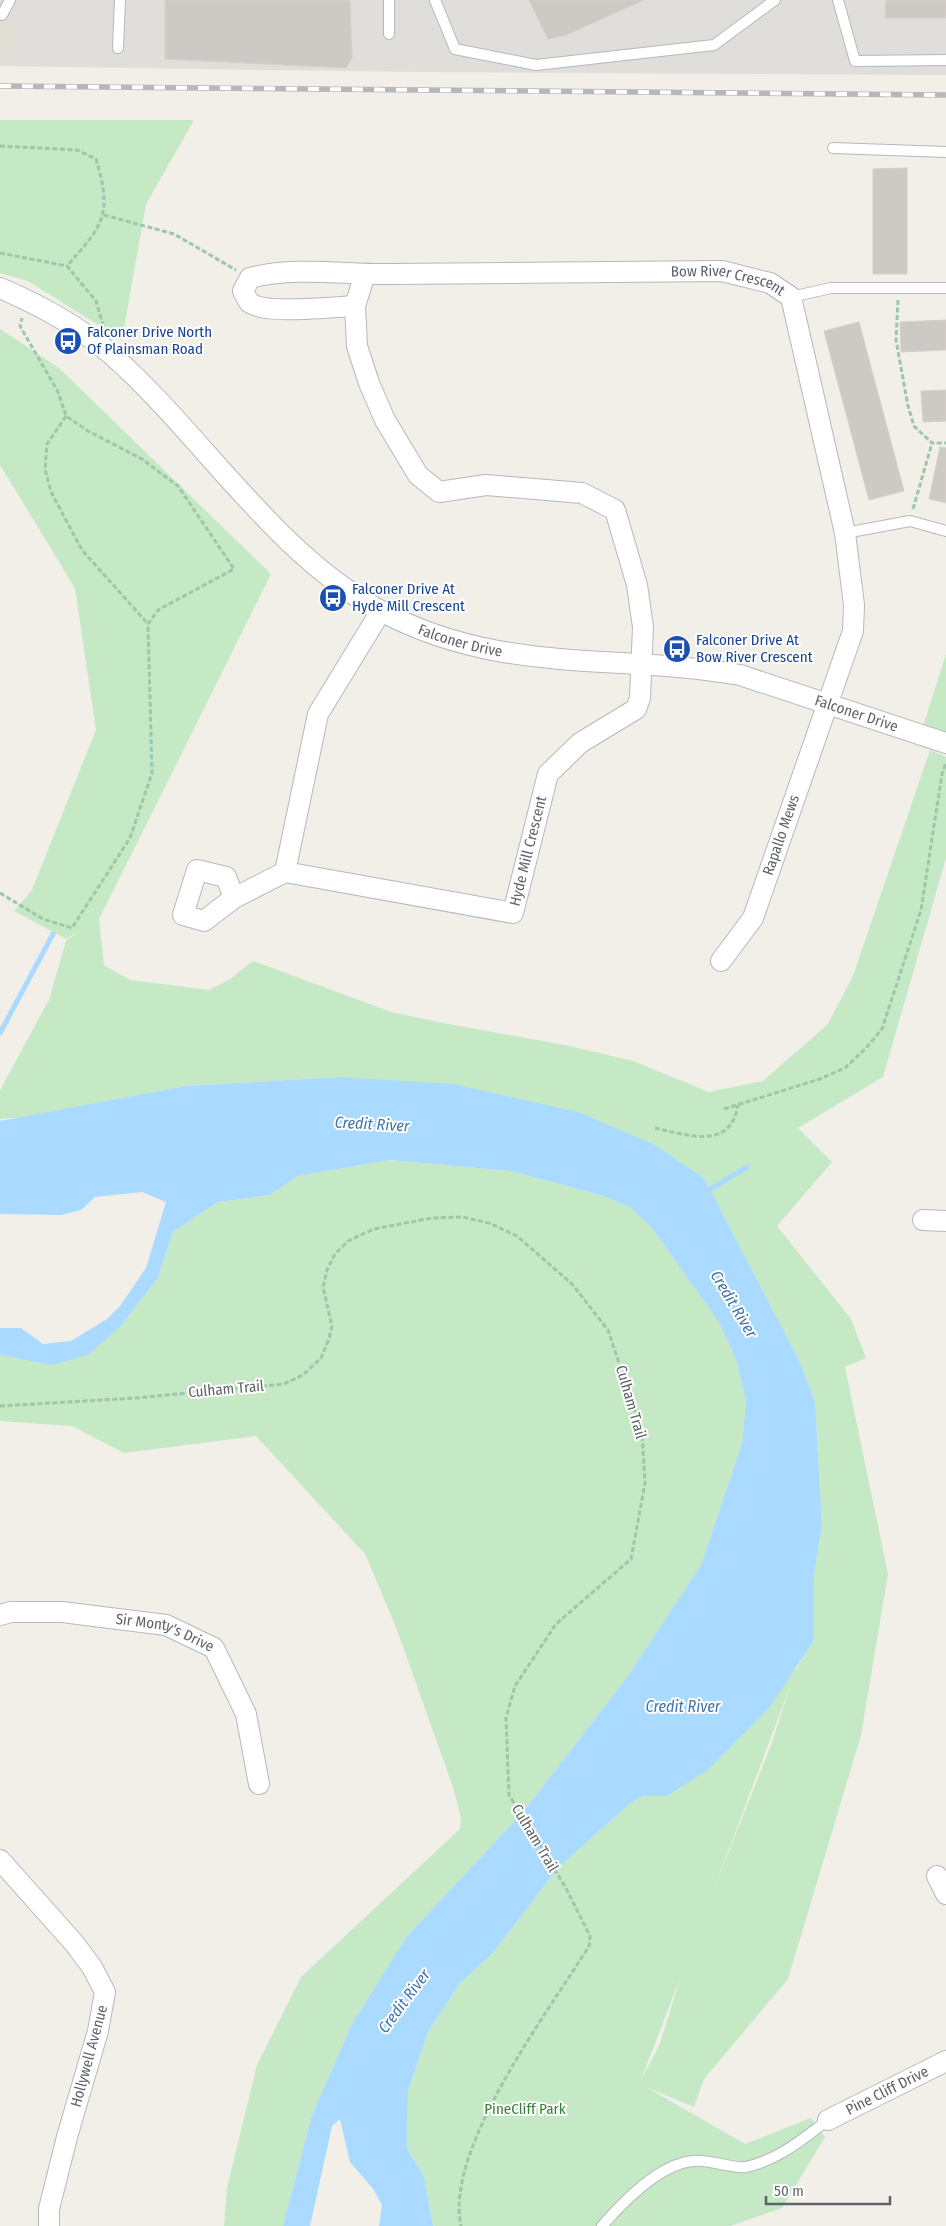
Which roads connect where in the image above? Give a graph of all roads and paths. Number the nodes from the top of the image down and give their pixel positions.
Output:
1 (10, 0) edge
2 (120, 0) edge
3 (389, 0) edge
4 (434, 0) edge
5 (775, 0) edge
6 (838, 0) edge
7 (1, 16) edge
8 (389, 34) dead end
9 (118, 48) dead end
10 (946, 60) edge
11 (0, 146) edge
12 (833, 148) dead end
13 (946, 152) edge
14 (104, 215) junction
15 (0, 254) edge
16 (67, 266) junction
17 (365, 274) junction
18 (250, 278) junction
19 (0, 288) edge
20 (898, 288) junction
21 (946, 288) edge
22 (791, 297) junction
23 (29, 300) junction
24 (355, 306) junction
25 (103, 328) dead end
26 (66, 416) junction
27 (932, 443) junction
28 (946, 443) edge
29 (910, 521) junction
30 (946, 531) edge
31 (845, 533) junction
32 (381, 611) junction
33 (148, 624) junction
34 (642, 666) junction
35 (826, 702) junction
36 (946, 743) edge
37 (946, 763) edge
38 (285, 872) junction
39 (0, 893) edge
40 (234, 898) dead end
41 (721, 961) dead end
42 (738, 1105) junction
43 (724, 1109) dead end
44 (655, 1128) dead end
45 (923, 1220) dead end
46 (946, 1221) edge
47 (0, 1406) edge
48 (0, 1615) edge
49 (258, 1784) dead end
50 (0, 1860) edge
51 (937, 1876) dead end
52 (946, 1894) edge
53 (946, 2060) edge
54 (828, 2120) joint
55 (49, 2226) edge
56 (461, 2226) edge
57 (602, 2226) edge

1 - 7 lane
2 - 9 lane
3 - 8 lane
4 - 5 lane
6 - 10 lane
11 - 14 path
12 - 13 lane
14 - 16 path
14 - 18 path
15 - 16 path
16 - 25 path
17 - 18 street, Bow River Crescent
17 - 22 street, Bow River Crescent
17 - 24 street
18 - 24 street
19 - 23 street, Falconer Drive
20 - 21 lane
20 - 22 lane
20 - 27 path
22 - 31 street, Bow River Crescent
23 - 26 path
23 - 32 street, Falconer Drive
24 - 34 street
26 - 33 path
26 - 33 path
27 - 28 path
27 - 29 path
29 - 30 lane
29 - 31 lane
31 - 35 street, Bow River Crescent
32 - 34 street, Falconer Drive
32 - 38 street
33 - 39 path
34 - 35 street, Falconer Drive
34 - 38 street, Hyde Mill Crescent
35 - 36 street, Falconer Drive
35 - 41 street, Rapallo Mews
37 - 42 path
38 - 40 street
42 - 43 path
42 - 44 path
45 - 46 street
47 - 56 path, Culham Trail
48 - 49 street, Sir Monty's Drive
50 - 55 street, Hollywell Avenue
51 - 52 street
53 - 54 street, Pine Cliff Drive
54 - 57 lane

